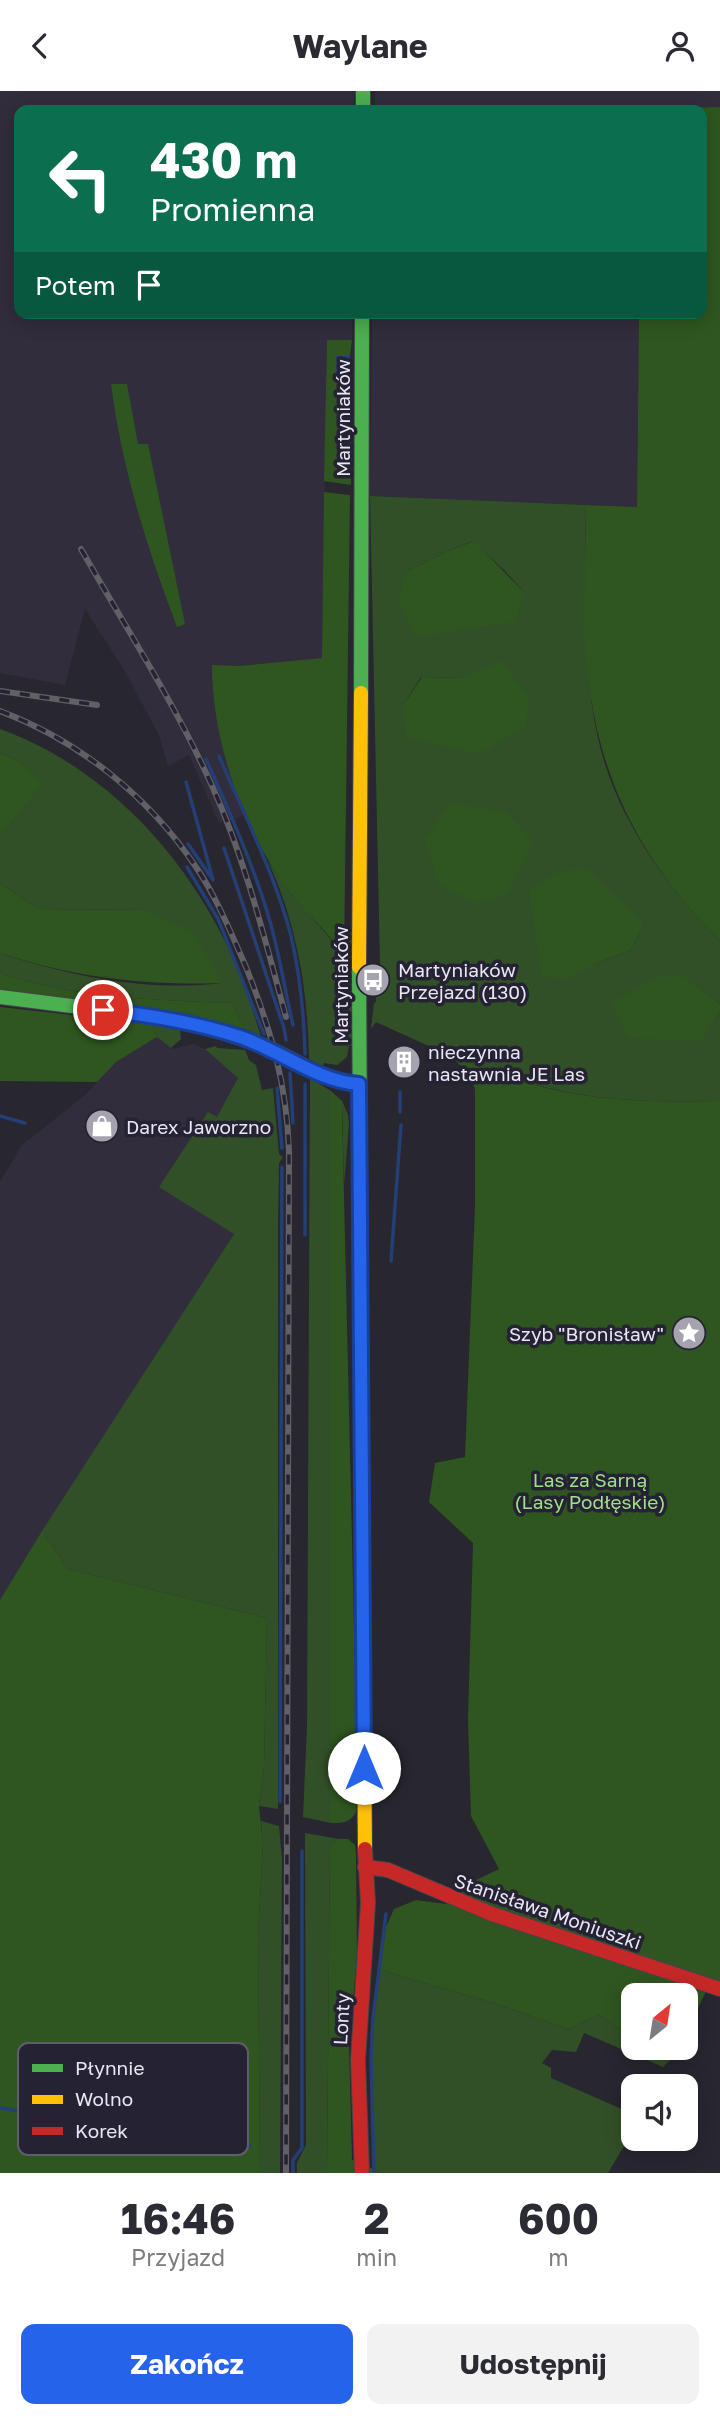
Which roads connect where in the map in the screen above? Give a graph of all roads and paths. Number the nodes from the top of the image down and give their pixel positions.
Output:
1 (362, 319) edge
2 (0, 997) edge
3 (359, 1084) junction
4 (365, 1867) junction
5 (720, 1989) edge
6 (362, 2173) edge

1 - 3 main road, Martyniaków
2 - 3 main road
3 - 4 main road, Martyniaków
4 - 5 main road, Stanisława Moniuszki
4 - 6 main road, Lonty

